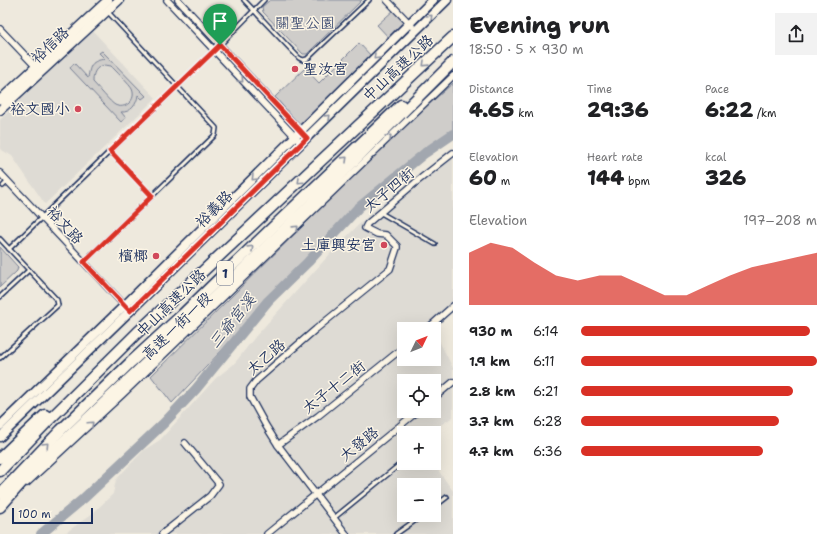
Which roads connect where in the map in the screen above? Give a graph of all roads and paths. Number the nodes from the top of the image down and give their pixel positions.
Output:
1 (118, 0) edge
2 (167, 0) edge
3 (178, 0) edge
4 (244, 0) edge
5 (264, 0) edge
6 (368, 0) edge
7 (387, 0) edge
8 (434, 0) edge
9 (447, 0) edge
10 (105, 6) edge
11 (254, 10) junction
12 (410, 23) junction
13 (0, 29) edge
14 (417, 30) junction
15 (453, 37) edge
16 (220, 45) junction
17 (214, 51) junction
18 (453, 56) edge
19 (453, 62) edge
20 (39, 69) junction
21 (453, 76) edge
22 (177, 86) junction
23 (0, 100) edge
24 (0, 110) edge
25 (301, 137) junction
26 (110, 151) junction
27 (453, 152) edge
28 (0, 173) edge
29 (8, 181) junction
30 (3, 186) dead end
31 (152, 196) junction
32 (381, 213) junction
33 (41, 218) junction
34 (0, 239) edge
35 (435, 244) dead end
36 (9, 249) junction
37 (393, 260) joint
38 (84, 262) junction
39 (29, 270) junction
40 (0, 297) edge
41 (453, 306) edge
42 (127, 309) junction
43 (435, 322) edge
44 (137, 333) junction
45 (397, 353) edge
46 (0, 358) edge
47 (453, 382) edge
48 (441, 392) edge
49 (410, 418) edge
50 (0, 426) edge
51 (0, 437) edge
52 (185, 442) dead end
53 (278, 445) junction
54 (0, 458) edge
55 (397, 467) edge
56 (0, 471) edge
57 (31, 472) junction
58 (0, 494) edge
59 (316, 495) junction
60 (447, 497) dead end
61 (0, 502) edge
62 (441, 502) edge
63 (0, 507) edge
64 (333, 518) junction
65 (414, 522) edge
66 (162, 534) edge
67 (267, 534) edge
68 (346, 534) edge
69 (396, 534) edge

1 - 10 street, 裕信路
2 - 17 street
3 - 16 street
4 - 11 lane
5 - 11 lane
6 - 11 lane
7 - 12 street
8 - 12 street, 裕義路
14 -> 9 street, 裕義路
10 - 20 street, 裕信路
10 - 22 lane
11 - 16 lane
12 - 14 street
12 -> 25 street, 裕義路
13 - 20 street
25 -> 14 street, 裕義路
15 -> 44 highway, 中山高速公路 / 1
16 - 17 lane
16 - 25 street
17 - 22 lane
17 -> 25 street
58 -> 18 highway, 中山高速公路 / 1
19 - 57 highway
20 - 23 street, 裕信路
20 - 24 street, 裕信路
63 -> 21 street, 高速一街一段
22 - 26 lane
22 - 31 lane
25 - 42 street, 裕義路
26 - 31 lane
26 - 33 lane
27 - 32 street, 太子四街
28 - 29 street, 裕文路
29 - 30 lane
29 - 33 street, 裕文路
31 - 38 lane
32 - 35 lane
32 - 37 street, 太子四街
33 - 36 lane
33 - 38 street, 裕文路
34 - 36 lane
36 - 39 lane
37 - 53 street, 太乙路
38 - 42 street, 裕文路
39 - 40 lane
39 - 46 lane
41 - 43 street
42 - 50 street, 裕義路
42 - 51 street, 裕義路
44 - 54 highway
44 - 56 highway, 中山高速公路 / 1
45 - 53 street, 太子十二街
47 - 48 street
49 - 59 street, 大發路
52 - 66 street
53 - 59 street, 太乙路
55 - 64 lane
57 - 61 highway
57 - 63 highway
59 - 64 street, 太乙路
59 - 67 street, 大發路
60 - 62 lane
64 - 68 street, 太乙路
65 - 69 lane

